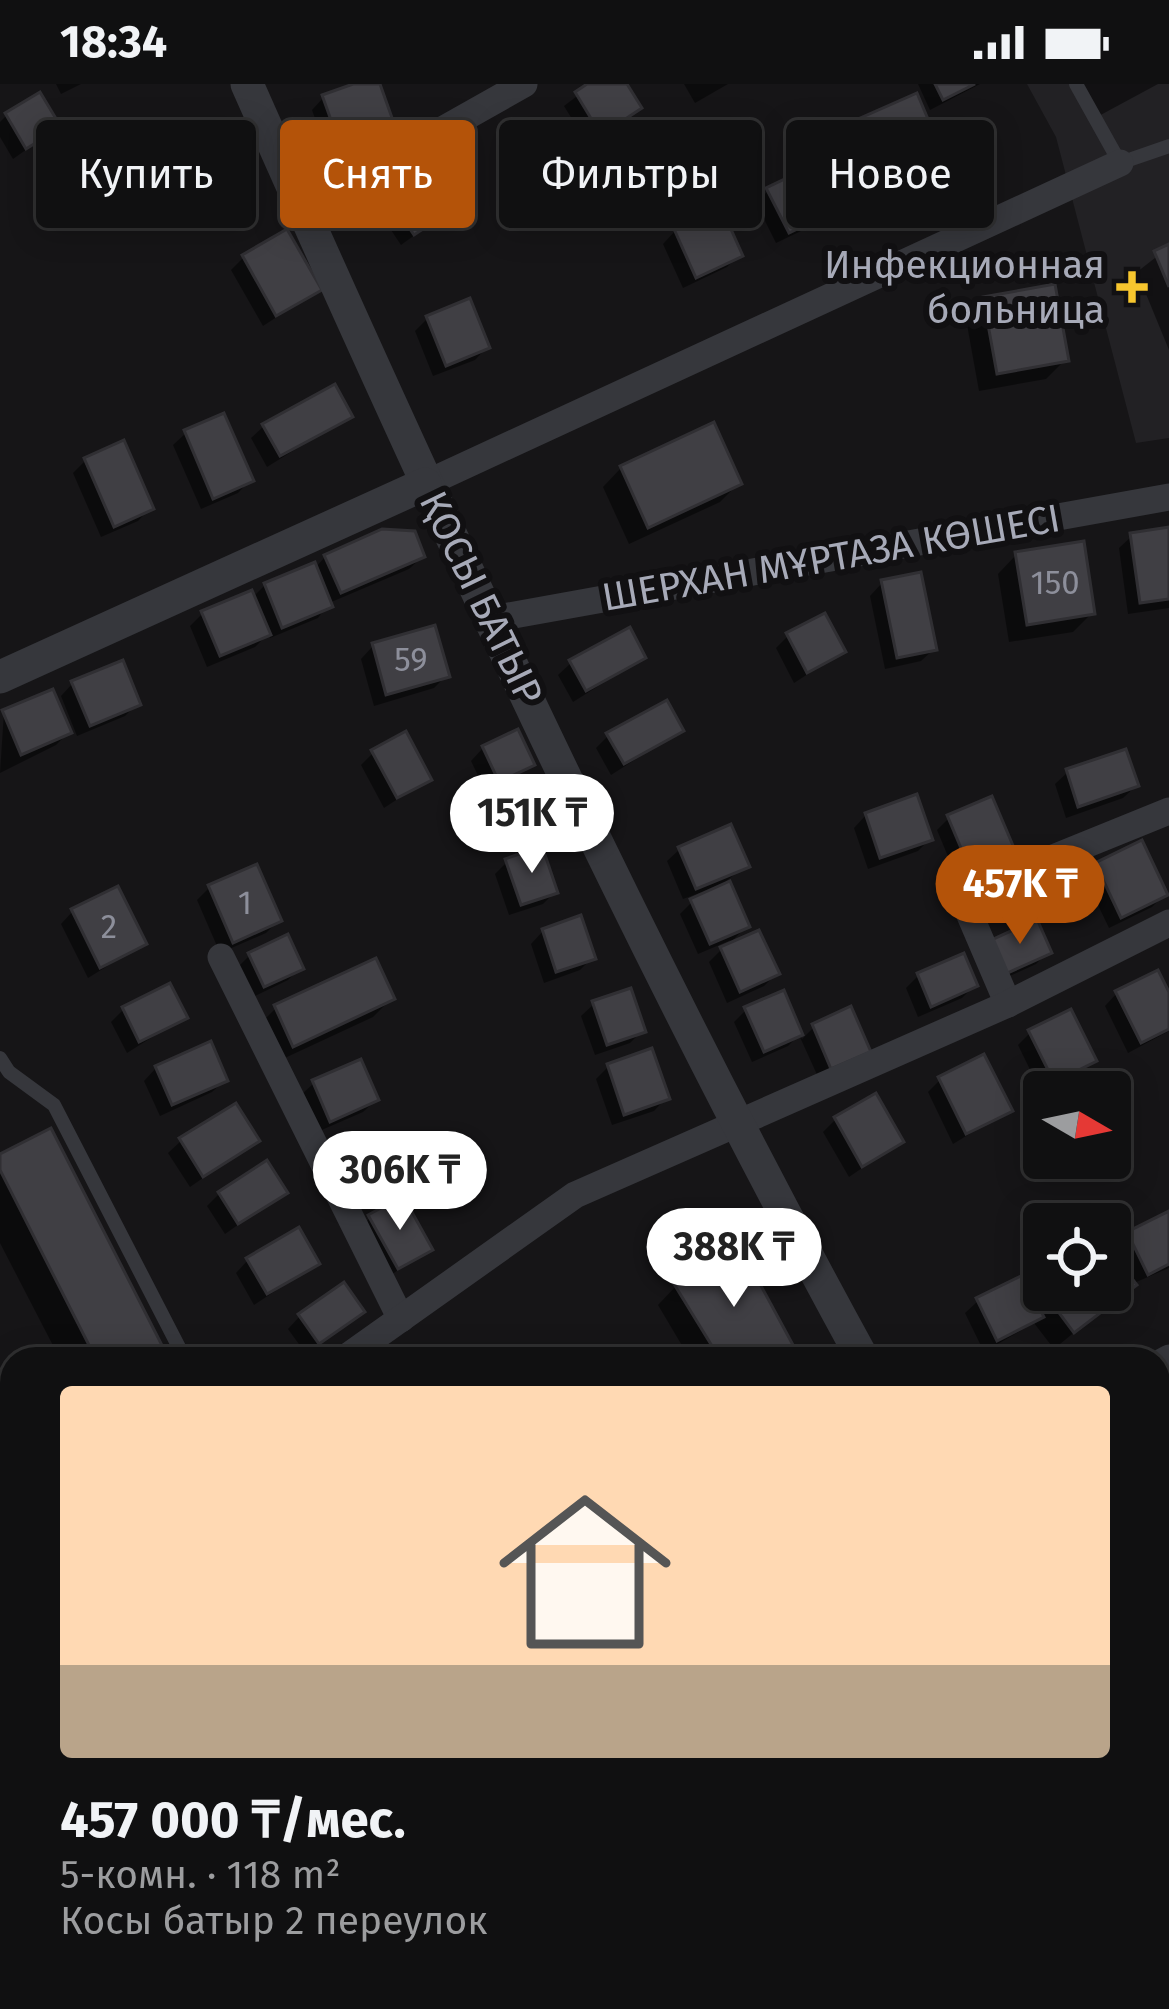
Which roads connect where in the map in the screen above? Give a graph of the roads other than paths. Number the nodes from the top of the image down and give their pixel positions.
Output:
1 (247, 84) edge
2 (524, 84) edge
3 (1076, 84) edge
4 (460, 120) edge
5 (1169, 146) edge
6 (280, 159) edge
7 (1120, 163) junction
8 (310, 228) edge
9 (425, 484) junction
10 (1169, 497) edge
11 (492, 619) junction
12 (0, 677) edge
13 (1169, 811) edge
14 (1169, 923) edge
15 (221, 956) dead end
16 (1008, 1004) junction
17 (0, 1058) edge
18 (735, 1125) junction
19 (401, 1319) junction
20 (179, 1347) edge
21 (361, 1347) edge
22 (856, 1347) edge

1 - 6 street, ҚОСЫ БАТЫР
2 - 4 street
3 - 7 lane
5 - 7 lane
7 - 9 street
8 - 9 street, ҚОСЫ БАТЫР
9 - 11 street, ҚОСЫ БАТЫР
9 - 12 street
10 - 11 street, ШЕРХАН МҰРТАЗА КӨШЕСІ
11 - 18 street, ҚОСЫ БАТЫР
13 - 16 street
14 - 16 street
15 - 19 street
16 - 18 street
17 - 20 lane
18 - 19 street
18 - 22 street, ҚОСЫ БАТЫР
19 - 21 street

